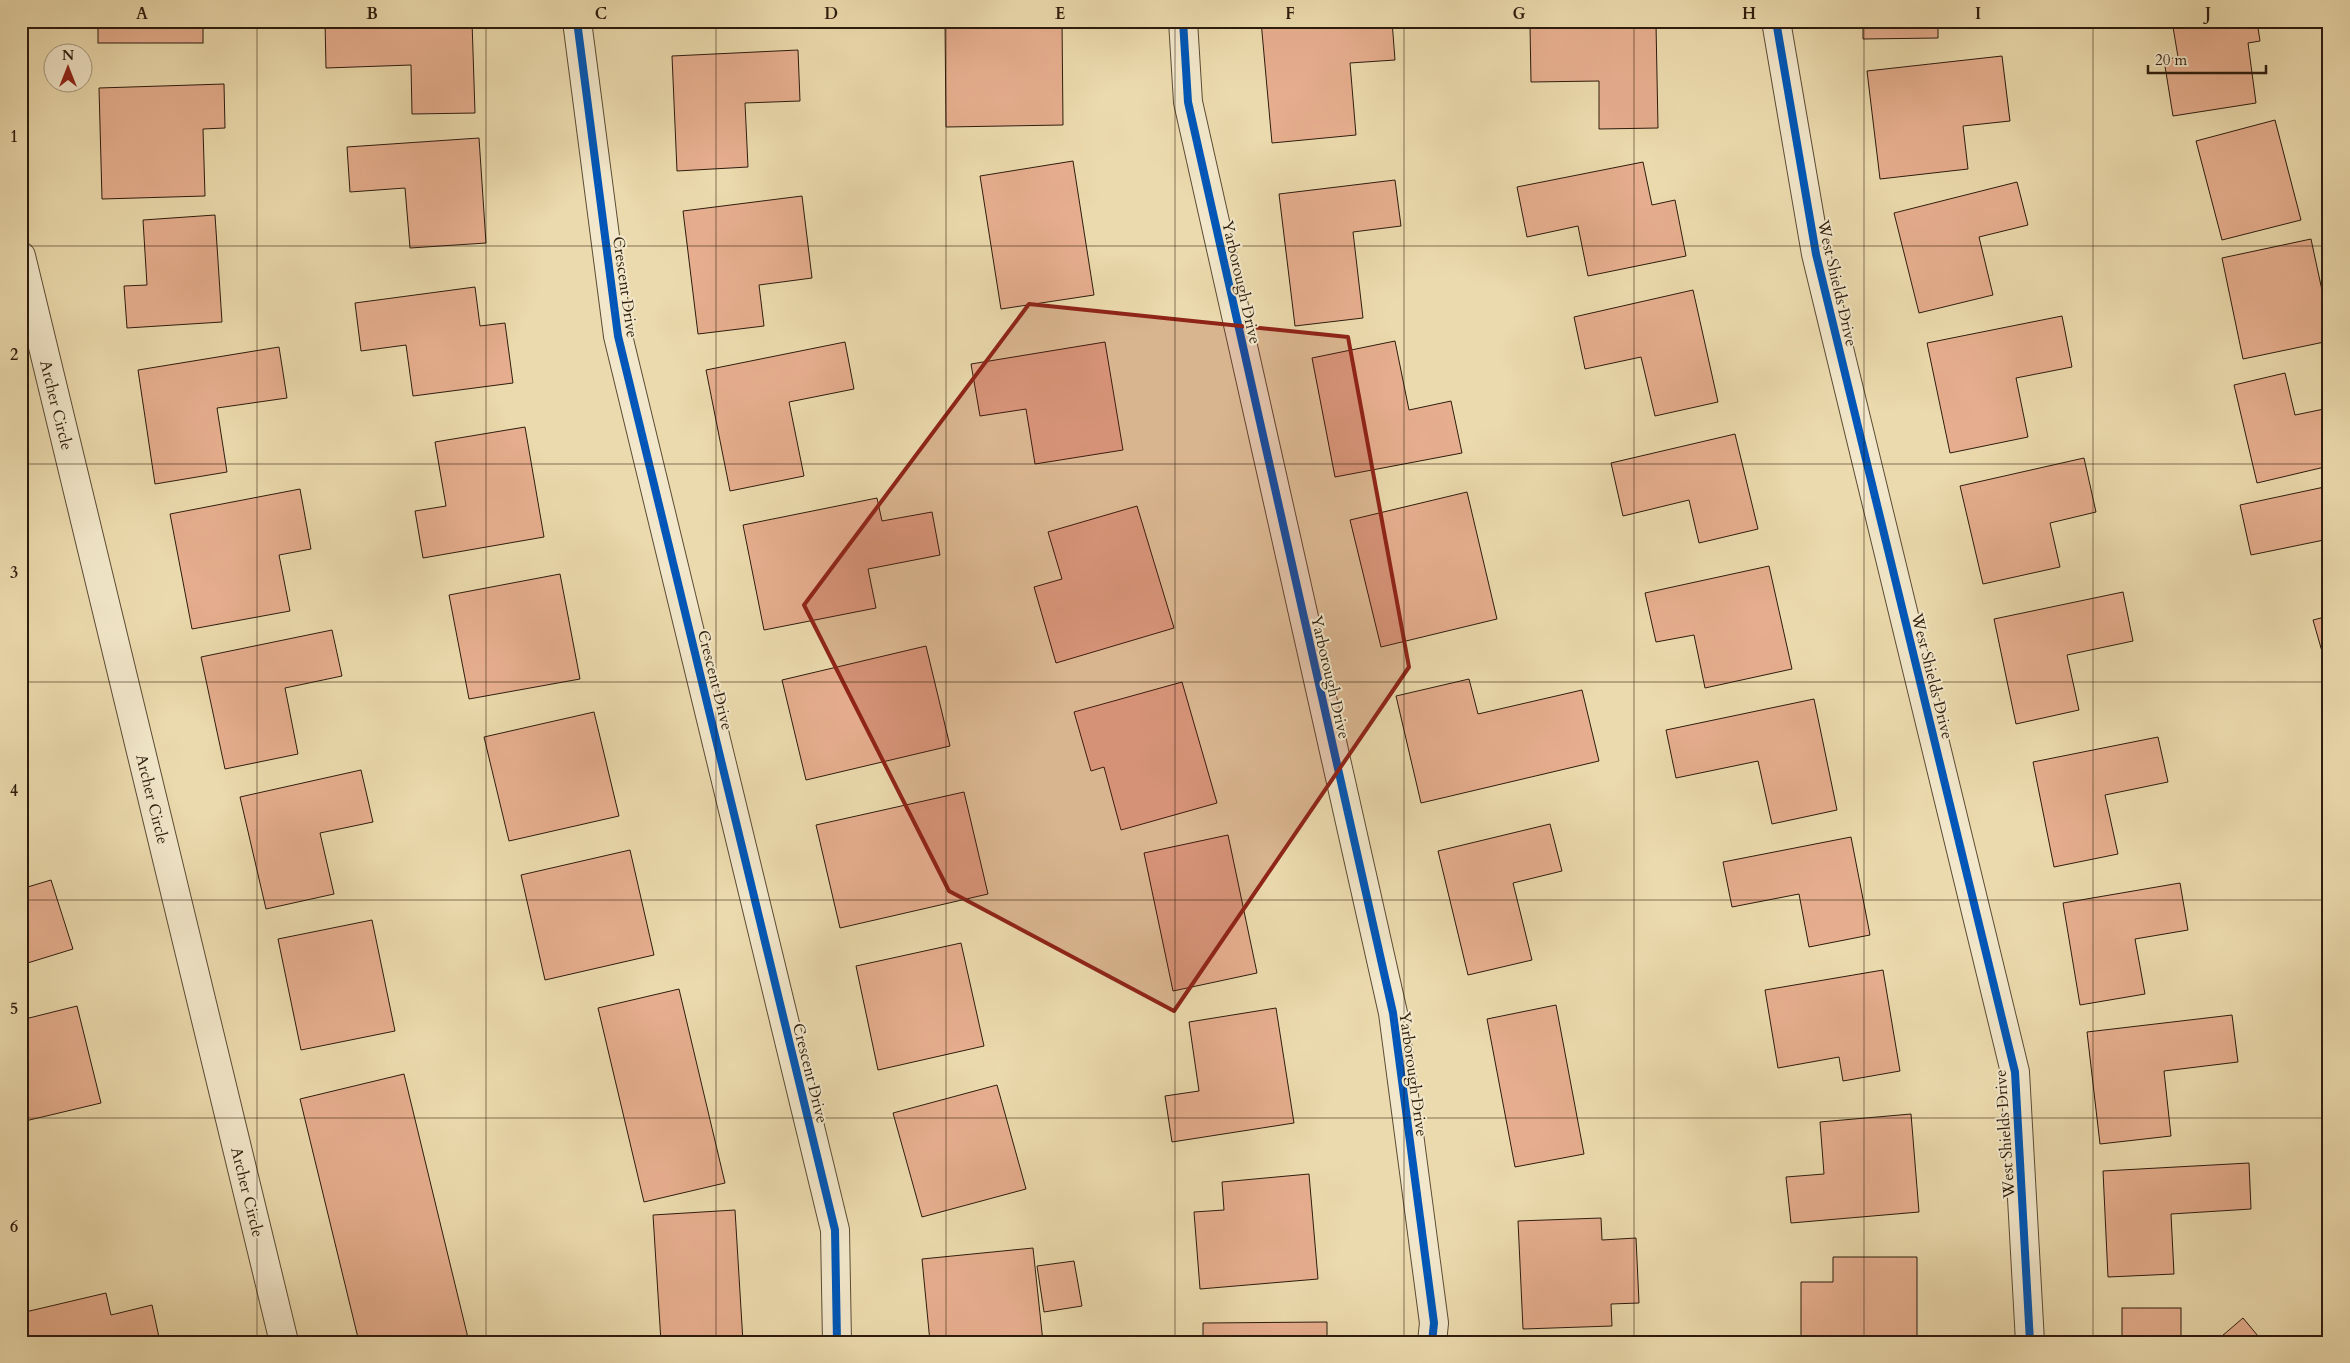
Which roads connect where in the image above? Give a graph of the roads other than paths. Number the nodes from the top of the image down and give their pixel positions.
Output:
1 (577, 21) edge
2 (1183, 21) edge
3 (1776, 21) edge
4 (21, 256) edge
5 (284, 1342) edge
6 (837, 1342) edge
7 (1432, 1342) edge
8 (2030, 1342) edge

1 - 6 street, Crescent Drive
2 - 7 street, Yarborough Drive
3 - 8 street, West Shields Drive
4 - 5 street, Archer Circle

